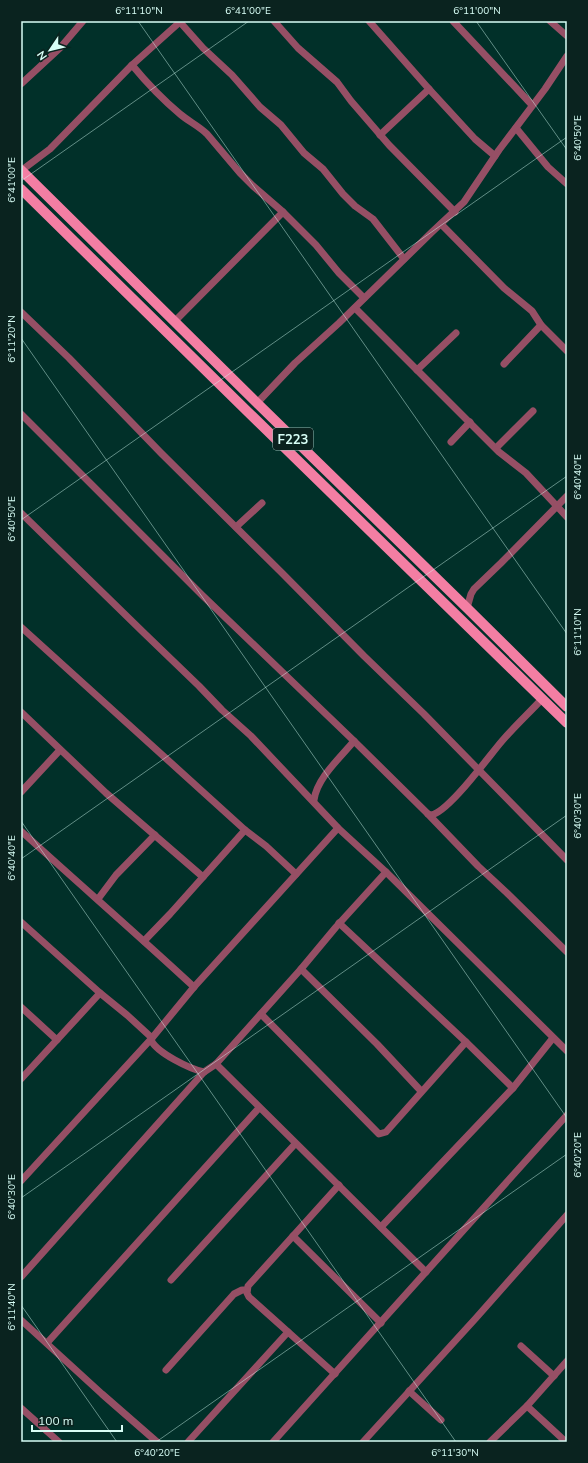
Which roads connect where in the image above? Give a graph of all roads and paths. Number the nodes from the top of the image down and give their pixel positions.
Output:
1 (83, 21) edge
2 (180, 21) edge
3 (274, 21) edge
4 (369, 21) edge
5 (454, 21) edge
6 (550, 21) edge
7 (567, 36) edge
8 (567, 56) edge
9 (132, 65) junction
10 (21, 84) edge
11 (429, 89) junction
12 (532, 105) junction
13 (516, 128) junction
14 (380, 135) junction
15 (495, 156) junction
16 (21, 170) edge
17 (567, 184) edge
18 (21, 189) edge
19 (283, 212) junction
20 (455, 212) junction
21 (441, 224) junction
22 (404, 259) junction
23 (364, 298) junction
24 (355, 308) junction
25 (21, 312) edge
26 (174, 322) junction
27 (541, 325) junction
28 (456, 333) dead end
29 (567, 351) edge
30 (504, 364) dead end
31 (417, 370) junction
32 (257, 404) junction
33 (533, 411) dead end
34 (21, 414) edge
35 (470, 422) junction
36 (451, 442) dead end
37 (496, 448) junction
38 (567, 496) edge
39 (262, 502) dead end
40 (557, 506) junction
41 (21, 513) edge
42 (567, 516) edge
43 (236, 527) junction
44 (406, 548) junction
45 (396, 557) junction
46 (467, 608) junction
47 (21, 626) edge
48 (542, 699) junction
49 (567, 707) edge
50 (21, 712) edge
51 (567, 723) edge
52 (354, 741) junction
53 (60, 750) junction
54 (479, 769) junction
55 (21, 792) edge
56 (314, 800) junction
57 (431, 815) junction
58 (338, 828) junction
59 (245, 830) junction
60 (21, 831) edge
61 (155, 835) junction
62 (567, 860) edge
63 (386, 872) junction
64 (296, 874) junction
65 (203, 877) junction
66 (98, 899) junction
67 (21, 922) edge
68 (339, 923) junction
69 (144, 941) junction
70 (567, 952) edge
71 (301, 970) junction
72 (194, 987) junction
73 (100, 994) junction
74 (21, 1007) edge
75 (261, 1014) junction
76 (152, 1038) junction
77 (553, 1038) junction
78 (57, 1040) junction
79 (466, 1042) junction
80 (567, 1052) edge
81 (216, 1064) junction
82 (204, 1072) junction
83 (21, 1079) edge
84 (513, 1088) junction
85 (421, 1091) junction
86 (259, 1108) junction
87 (567, 1115) edge
88 (295, 1144) junction
89 (21, 1181) edge
90 (339, 1185) junction
91 (567, 1215) edge
92 (382, 1227) junction
93 (293, 1236) junction
94 (426, 1272) junction
95 (21, 1276) edge
96 (171, 1280) dead end
97 (247, 1290) junction
98 (21, 1320) edge
99 (381, 1323) junction
100 (288, 1332) junction
101 (47, 1343) junction
102 (521, 1346) dead end
103 (567, 1361) edge
104 (166, 1370) dead end
105 (335, 1374) junction
106 (554, 1376) junction
107 (409, 1391) junction
108 (527, 1406) junction
109 (21, 1408) edge
110 (441, 1420) dead end
111 (59, 1442) edge
112 (157, 1442) edge
113 (188, 1442) edge
114 (274, 1442) edge
115 (363, 1442) edge
116 (490, 1442) edge
117 (566, 1442) edge

1 - 10 street
2 - 9 street
2 - 22 street
3 - 14 street
4 - 11 street
5 - 12 street
6 - 7 street
8 - 12 street
9 - 16 street
9 - 19 street
11 - 14 street
11 - 15 street
12 - 13 street
13 - 15 street
13 - 17 street
14 - 20 street
15 - 20 street
16 - 26 main road, F223
18 - 45 main road, F223
19 - 23 street
19 - 26 street
20 - 21 street
21 - 22 street
21 - 27 street
22 - 23 street
23 - 24 street
24 - 31 street
24 - 32 street
25 - 43 street
26 - 32 main road, F223
27 - 29 street
27 - 30 street
28 - 31 street
31 - 35 street
32 - 44 main road, F223
33 - 37 street
34 - 52 street
35 - 36 street
35 - 37 street
37 - 40 street
38 - 40 street
39 - 43 street
40 - 42 street
40 - 46 street
41 - 56 street
43 - 54 street
44 - 45 main road
44 - 46 main road, F223
45 - 48 main road, F223
46 - 49 main road, F223
47 - 59 street
48 - 51 main road, F223
48 - 54 street
50 - 53 street
52 - 56 street
52 - 57 street
53 - 55 street
53 - 61 street
54 - 57 street
54 - 62 street
56 - 58 street
57 - 70 street
58 - 63 street
58 - 64 street
59 - 64 street
59 - 65 street
60 - 66 street
61 - 65 street
61 - 66 street
63 - 68 street
63 - 77 street
64 - 72 street
65 - 69 street
66 - 69 street
67 - 73 street
68 - 71 street
68 - 79 street
69 - 72 street
71 - 75 street
71 - 85 street
72 - 76 street
73 - 76 street
73 - 78 street
74 - 78 street
75 - 81 street
75 - 85 street
76 - 82 street
76 - 89 street
77 - 80 street
77 - 84 street
78 - 83 street
79 - 84 street
79 - 85 street
81 - 82 street
81 - 86 street
82 - 95 street
84 - 92 street
86 - 88 street
86 - 101 street
87 - 94 street
88 - 90 street
88 - 96 street
90 - 92 street
90 - 93 street
91 - 107 street
92 - 94 street
93 - 97 street
93 - 99 street
94 - 99 street
97 - 100 street
97 - 104 street
98 - 101 street
99 - 105 street
100 - 105 street
100 - 113 street
101 - 112 street
102 - 106 street
103 - 106 street
105 - 114 street
106 - 108 street
107 - 110 street
107 - 115 street
108 - 116 street
108 - 117 street
109 - 111 street

